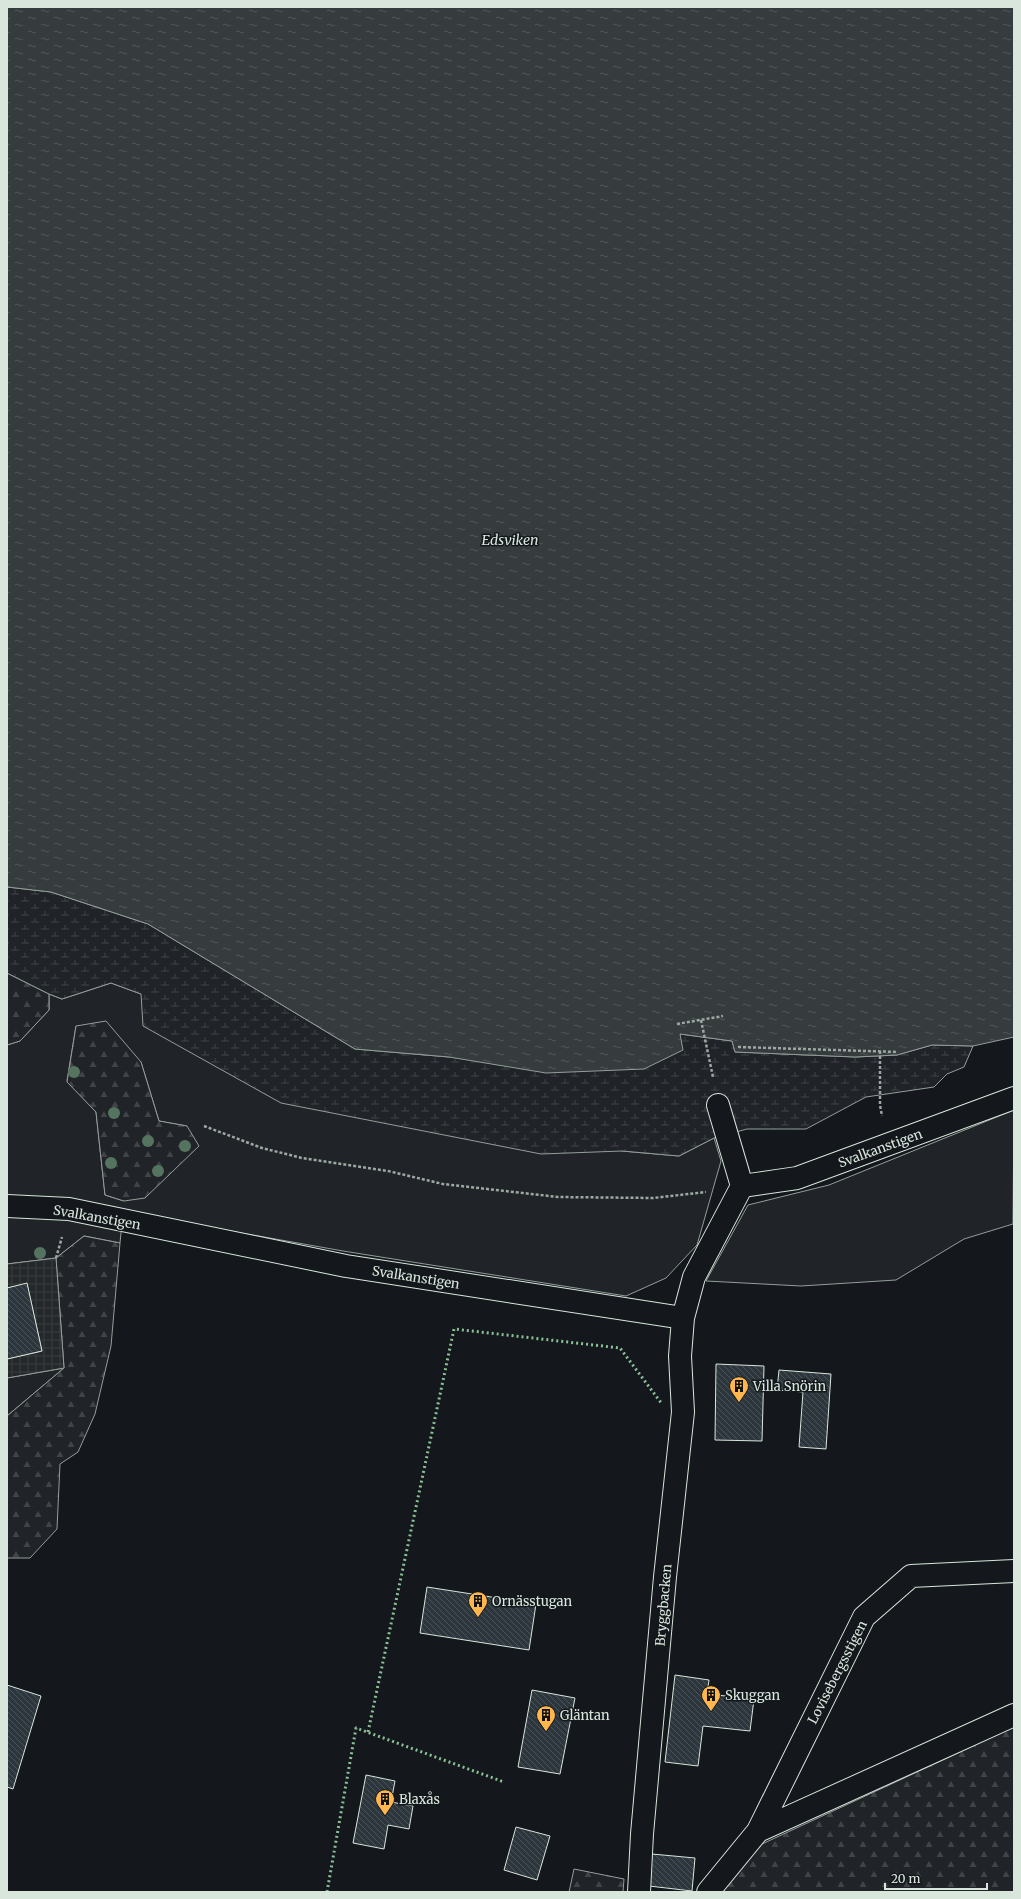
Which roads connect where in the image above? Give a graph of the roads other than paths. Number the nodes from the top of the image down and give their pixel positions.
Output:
1 (1014, 1098) edge
2 (718, 1105) road end
3 (742, 1186) junction
4 (7, 1206) edge
5 (683, 1318) junction
6 (1014, 1571) edge
7 (1014, 1715) edge
8 (758, 1831) junction
9 (639, 1892) edge
10 (708, 1892) edge

1 - 3 lane, Svalkanstigen
2 - 3 lane
3 - 5 lane
4 - 5 lane, Svalkanstigen
5 - 9 lane, Bryggbacken
6 - 8 lane, Lovisebergsstigen
7 - 8 lane, Lovisebergsstigen
8 - 10 lane, Lovisebergsstigen

